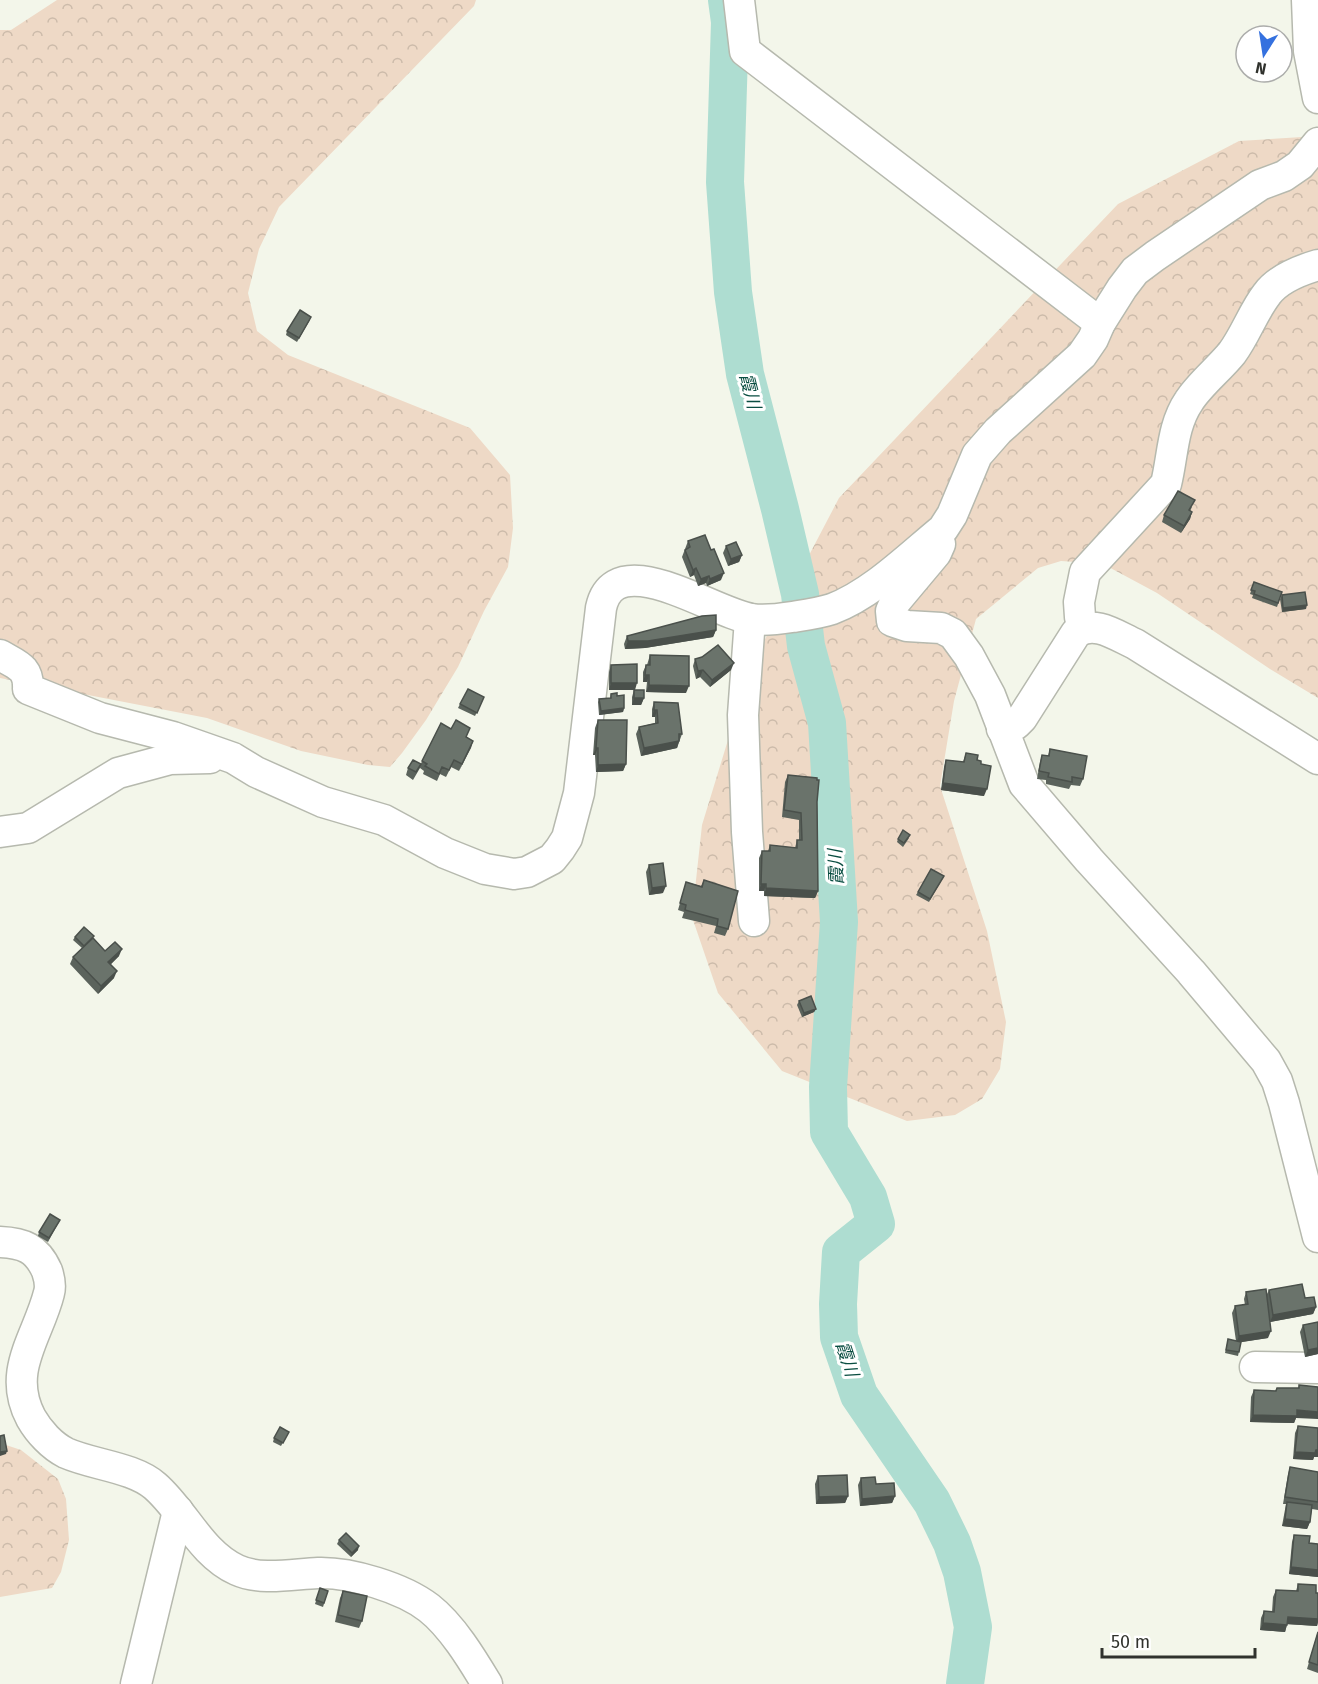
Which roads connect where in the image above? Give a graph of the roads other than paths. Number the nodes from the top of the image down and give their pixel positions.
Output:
1 (739, 0) edge
2 (1310, 10) edge
3 (1318, 98) edge
4 (1318, 143) edge
5 (1318, 265) edge
6 (1100, 323) junction
7 (943, 529) junction
8 (750, 619) junction
9 (1083, 628) junction
10 (0, 655) edge
11 (1002, 729) junction
12 (233, 758) junction
13 (1318, 759) edge
14 (0, 832) edge
15 (754, 921) dead end
16 (1309, 1166) edge
17 (1318, 1237) edge
18 (0, 1242) edge
19 (1255, 1367) dead end
20 (1318, 1368) edge
21 (178, 1511) junction
22 (136, 1684) edge
23 (487, 1684) edge

1 - 6 street
2 - 3 street
4 - 6 street
5 - 9 street
6 - 7 street
7 - 8 street
7 - 11 street
8 - 12 street
8 - 15 street
9 - 11 street
9 - 13 street
10 - 12 street
11 - 16 street
12 - 14 street
16 - 17 street
18 - 21 street
19 - 20 street
21 - 22 street
21 - 23 street

